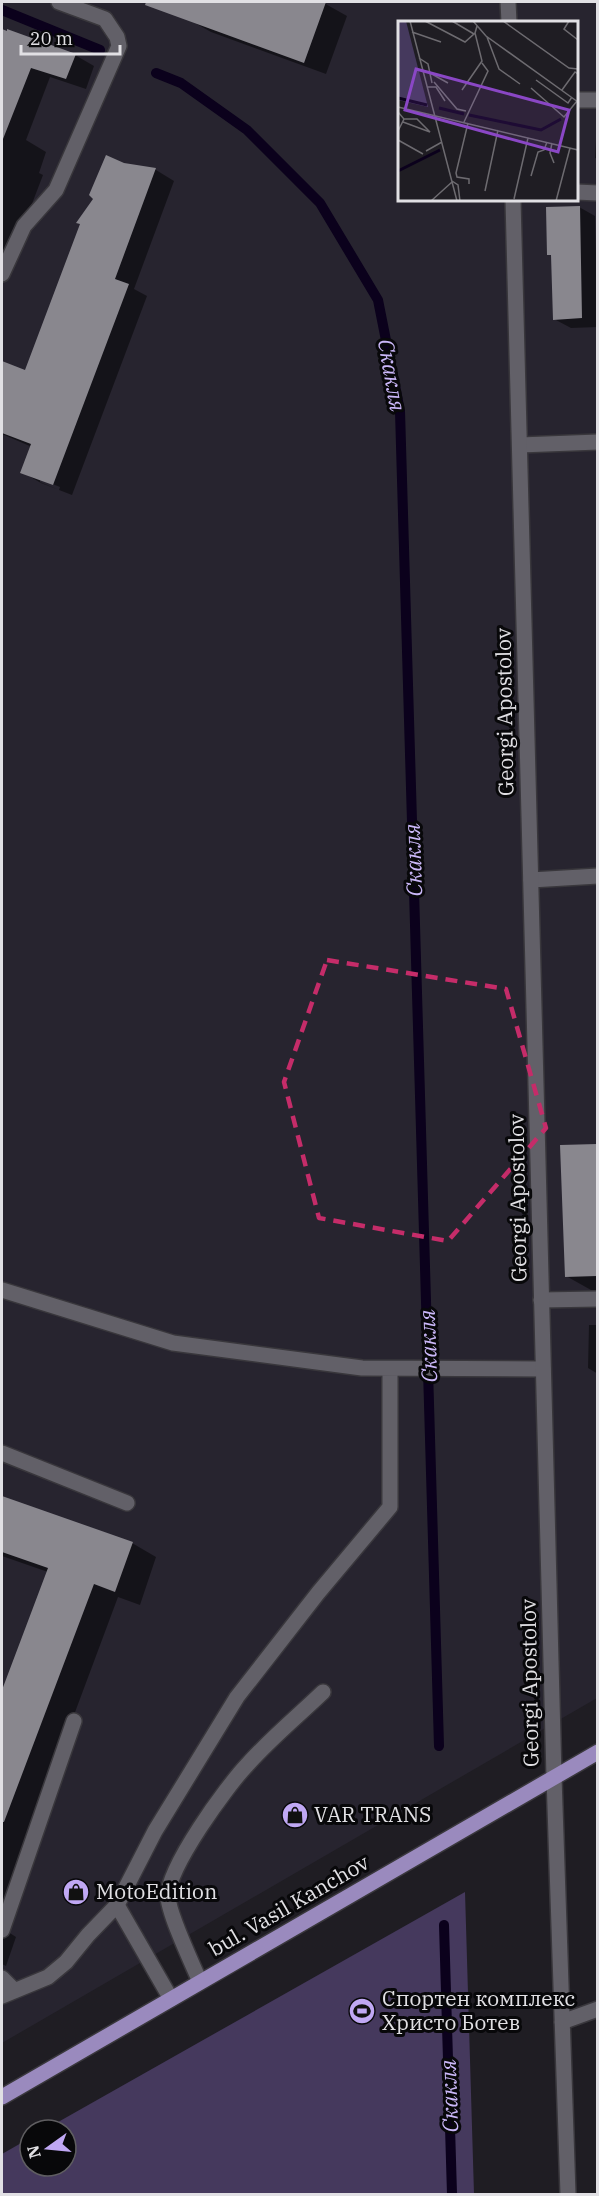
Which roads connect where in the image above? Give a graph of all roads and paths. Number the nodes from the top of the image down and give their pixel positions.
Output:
1 (59, 2) edge
2 (508, 2) edge
3 (509, 21) edge
4 (578, 100) edge
5 (597, 100) edge
6 (578, 192) edge
7 (597, 193) edge
8 (513, 201) edge
9 (2, 274) edge
10 (597, 442) edge
11 (520, 445) junction
12 (597, 876) edge
13 (531, 880) junction
14 (2, 1290) edge
15 (597, 1299) edge
16 (542, 1300) junction
17 (543, 1369) junction
18 (390, 1370) junction
19 (2, 1454) edge
20 (127, 1503) dead end
21 (323, 1692) dead end
22 (74, 1721) dead end
23 (597, 1752) edge
24 (554, 1777) junction
25 (117, 1905) junction
26 (2, 1930) edge
27 (2, 1978) edge
28 (200, 1982) junction
29 (8, 1993) edge
30 (171, 1999) junction
31 (597, 2009) edge
32 (562, 2022) junction
33 (2, 2097) edge
34 (568, 2194) edge

1 - 9 street
2 - 3 street
4 - 5 street
6 - 7 street
8 - 11 street, Georgi Apostolov
10 - 11 street
11 - 13 street, Georgi Apostolov
12 - 13 street
13 - 16 street, Georgi Apostolov
14 - 18 street
15 - 16 street
16 - 17 street, Georgi Apostolov
17 - 18 street
17 - 24 street, Georgi Apostolov
18 - 25 street
19 - 20 street
21 - 28 street
22 - 26 street
23 - 24 main road, bul. Vasil Kanchov
24 - 28 main road, bul. Vasil Kanchov
24 - 32 street, Georgi Apostolov
25 - 29 street
25 - 30 street
27 - 29 street
28 - 30 main road, bul. Vasil Kanchov
30 - 33 main road, bul. Vasil Kanchov
31 - 32 street
32 - 34 street, Georgi Apostolov

